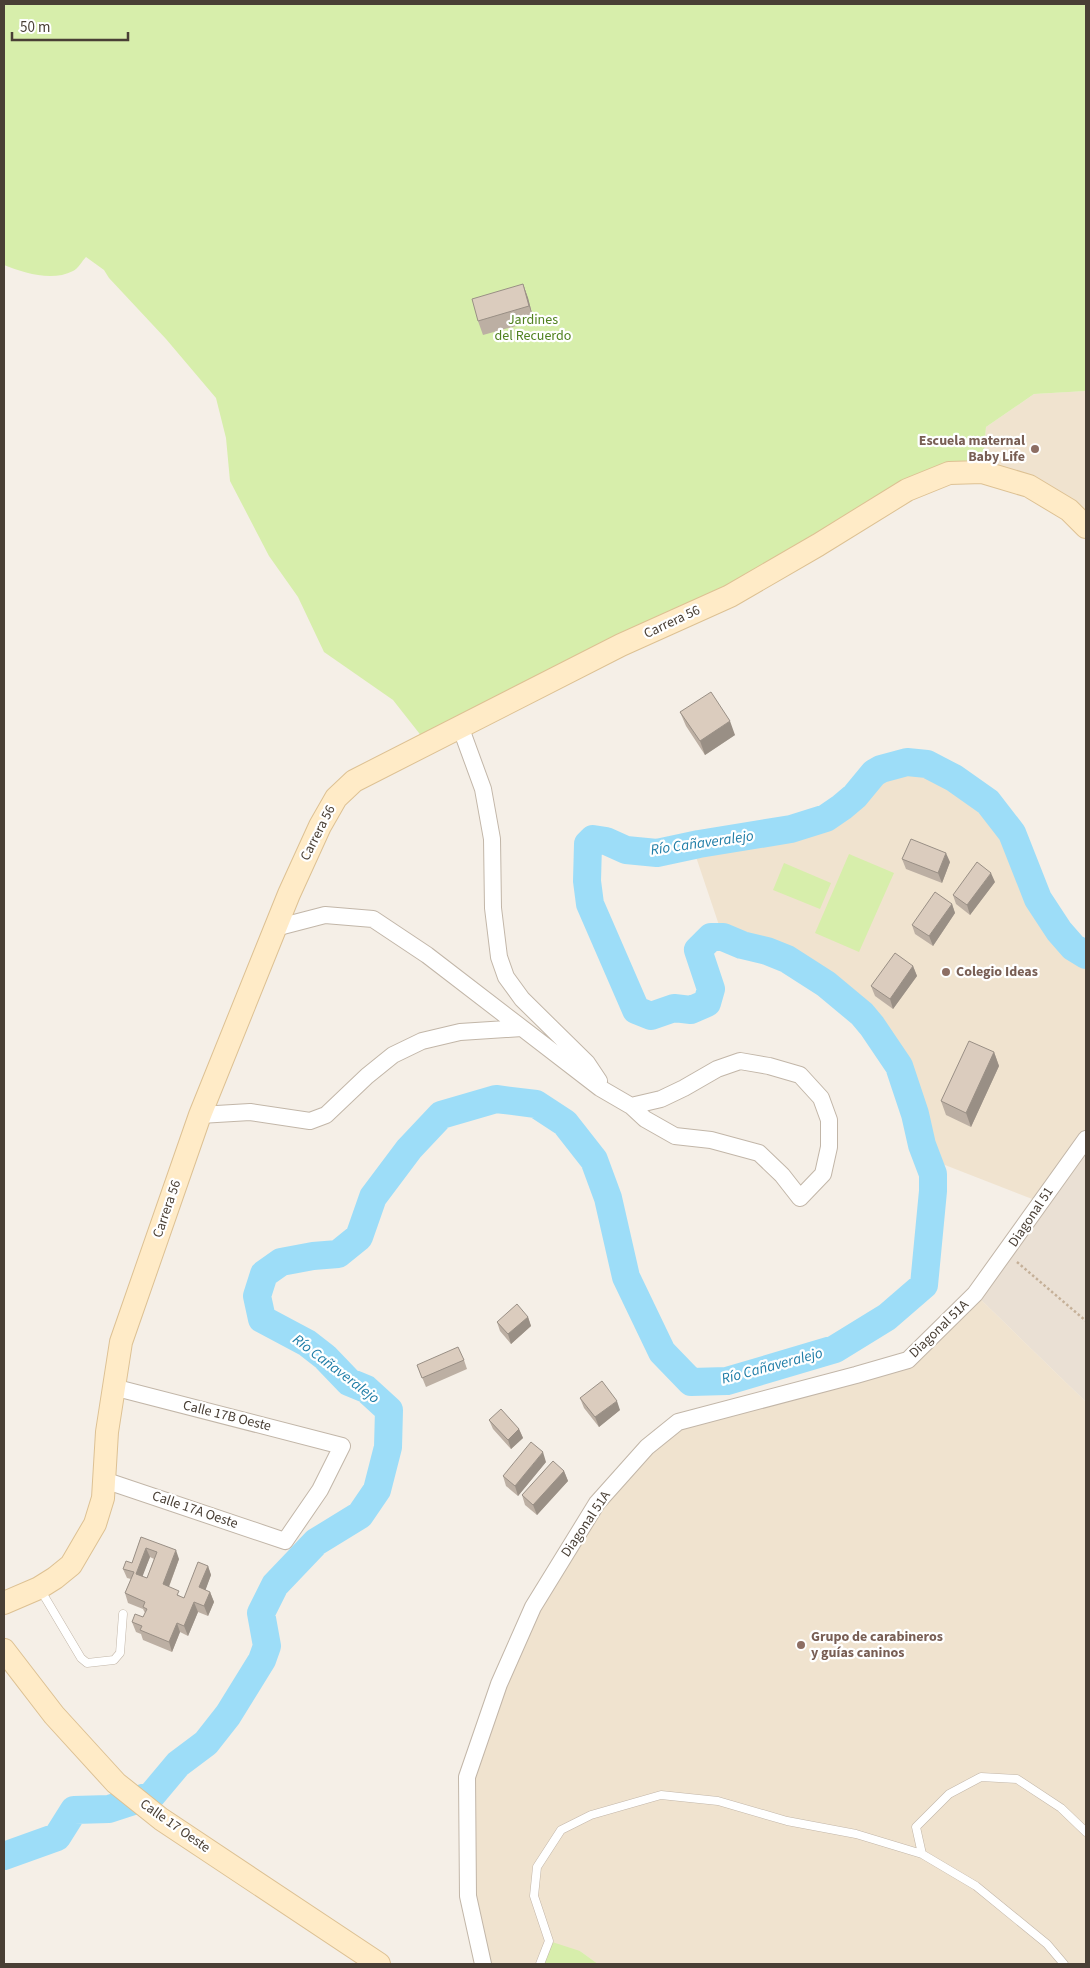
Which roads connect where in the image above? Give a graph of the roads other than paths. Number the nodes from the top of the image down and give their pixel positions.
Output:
1 (1086, 527) edge
2 (460, 726) junction
3 (275, 928) junction
4 (522, 1028) junction
5 (600, 1088) junction
6 (631, 1106) junction
7 (200, 1115) junction
8 (1086, 1139) edge
9 (975, 1294) joint
10 (113, 1387) junction
11 (104, 1480) junction
12 (285, 1541) joint
13 (34, 1590) junction
14 (4, 1603) edge
15 (123, 1614) dead end
16 (4, 1650) edge
17 (1086, 1832) edge
18 (922, 1854) junction
19 (379, 1964) edge
20 (483, 1964) edge
21 (540, 1964) edge
22 (1064, 1964) edge

1 - 2 street, Carrera 56
2 - 3 street, Carrera 56
2 - 5 street
3 - 4 street
3 - 7 street, Carrera 56
4 - 5 street
4 - 7 street
5 - 6 street
6 - 6 street
7 - 10 street, Carrera 56
8 - 9 street, Diagonal 51
9 - 20 street, Diagonal 51A
10 - 11 street, Carrera 56
10 - 12 street, Calle 17B Oeste
11 - 12 street, Calle 17A Oeste
11 - 13 street, Carrera 56
13 - 14 street, Carrera 56
13 - 15 lane
16 - 19 street, Calle 17 Oeste
17 - 18 lane
18 - 21 lane
18 - 22 lane

